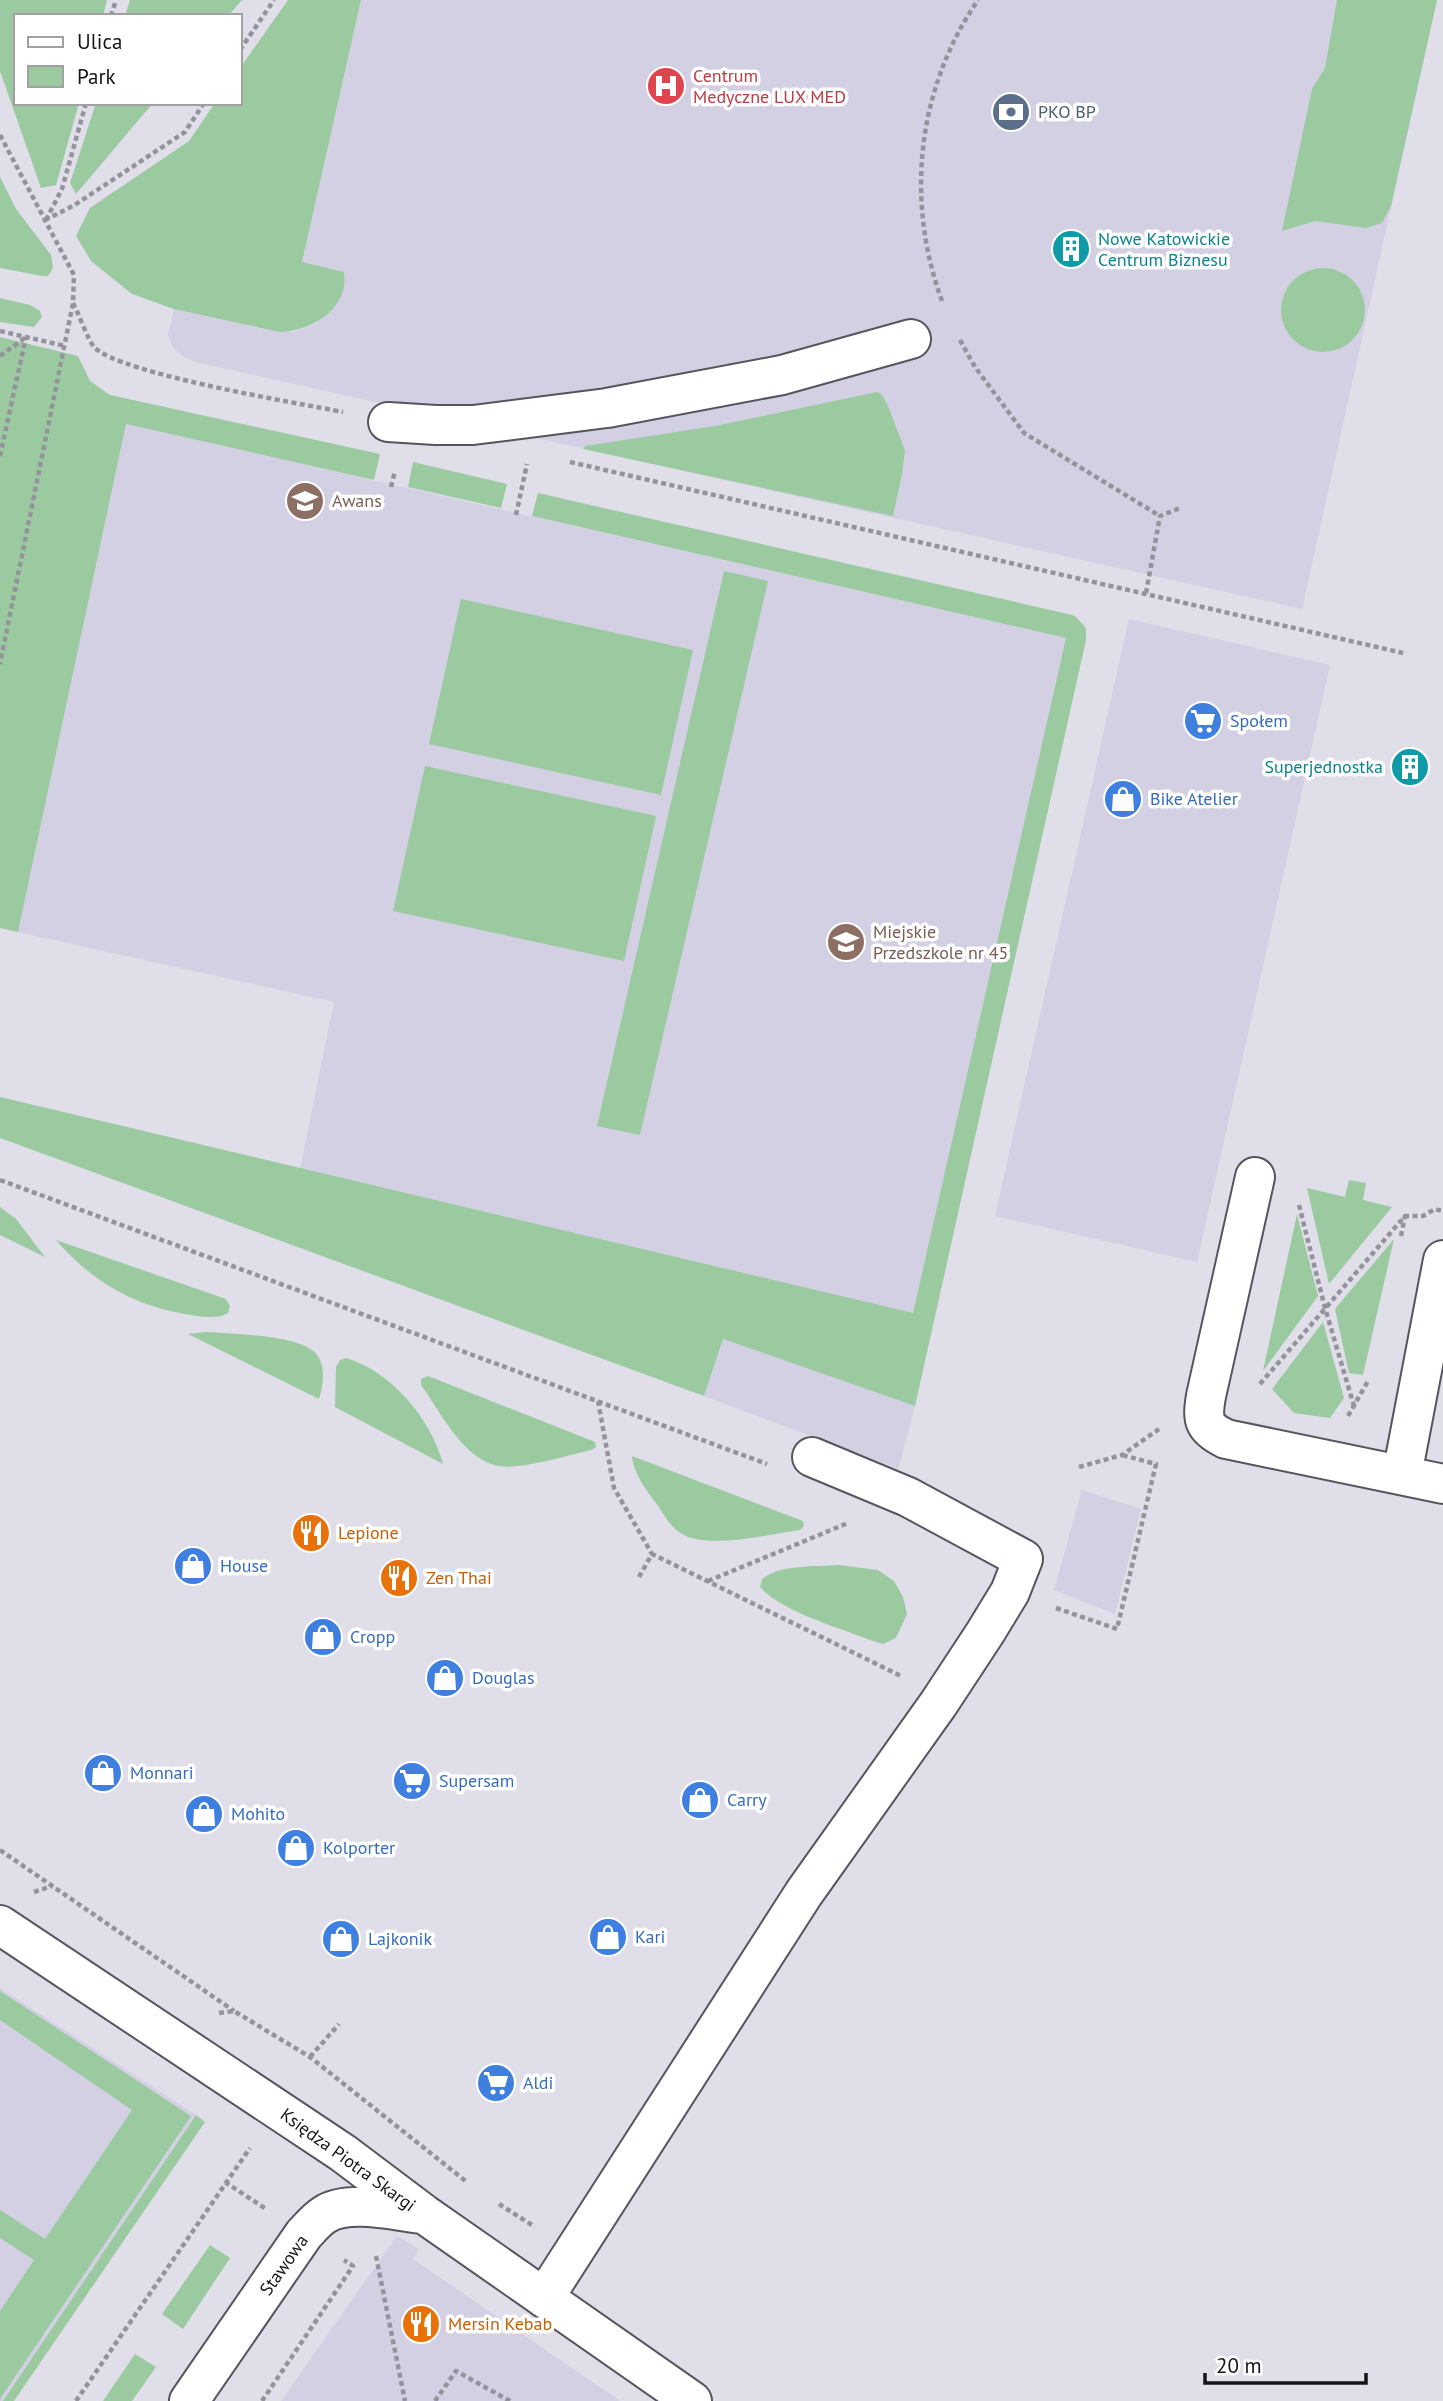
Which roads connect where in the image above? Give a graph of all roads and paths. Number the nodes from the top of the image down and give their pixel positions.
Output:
1 (274, 0) edge
2 (978, 0) edge
3 (242, 47) edge
4 (85, 105) edge
5 (203, 105) edge
6 (0, 135) edge
7 (45, 220) junction
8 (946, 310) dead end
9 (0, 331) edge
10 (956, 333) dead end
11 (26, 337) junction
12 (911, 339) dead end
13 (65, 346) junction
14 (0, 356) edge
15 (388, 422) dead end
16 (2, 436) edge
17 (529, 453) dead end
18 (0, 456) edge
19 (1180, 508) dead end
20 (516, 515) dead end
21 (1160, 516) junction
22 (923, 542) dead end
23 (1146, 593) junction
24 (1403, 653) dead end
25 (0, 664) edge
26 (1255, 1177) dead end
27 (0, 1180) edge
28 (1298, 1205) dead end
29 (1405, 1216) dead end
30 (1399, 1242) dead end
31 (1443, 1260) edge
32 (1371, 1371) dead end
33 (1256, 1378) dead end
34 (1253, 1391) dead end
35 (597, 1400) junction
36 (1354, 1406) junction
37 (1337, 1421) dead end
38 (1122, 1455) dead end
39 (812, 1457) dead end
40 (774, 1466) dead end
41 (1402, 1475) junction
42 (1443, 1484) edge
43 (861, 1518) dead end
44 (652, 1554) junction
45 (639, 1577) dead end
46 (707, 1581) junction
47 (1117, 1629) dead end
48 (905, 1678) dead end
49 (0, 1850) edge
50 (53, 1885) junction
51 (34, 1892) dead end
52 (66, 1894) junction
53 (66, 1903) dead end
54 (0, 1925) edge
55 (234, 2011) junction
56 (218, 2013) dead end
57 (339, 2025) dead end
58 (310, 2057) junction
59 (252, 2144) dead end
60 (225, 2182) junction
61 (471, 2185) dead end
62 (490, 2198) dead end
63 (267, 2210) dead end
64 (424, 2214) junction
65 (539, 2230) dead end
66 (376, 2253) dead end
67 (342, 2259) dead end
68 (544, 2298) junction
69 (76, 2401) edge
70 (189, 2401) edge
71 (262, 2401) edge
72 (405, 2401) edge
73 (435, 2401) edge
74 (510, 2401) edge
75 (692, 2401) edge

1 - 3 path
2 - 8 path
4 - 7 path
5 - 7 path
6 - 7 path
7 - 13 path
9 - 11 path
10 - 21 path
11 - 13 path
11 - 14 path
11 - 16 path
12 - 15 street
13 - 25 path
16 - 18 path
17 - 20 path
19 - 21 path
21 - 23 path
22 - 23 path
23 - 24 path
26 - 41 street
27 - 35 path
28 - 36 path
29 - 30 path
31 - 41 street
32 - 36 path
33 - 34 path
35 - 40 path
35 - 44 path
36 - 37 path
38 - 47 path
39 - 68 street
41 - 42 street
43 - 46 path
44 - 45 path
44 - 46 path
46 - 48 path
49 - 50 path
50 - 51 path
50 - 52 path
52 - 53 path
52 - 55 path
54 - 64 street, Księdza Piotra Skargi
55 - 56 path
55 - 58 path
57 - 58 path
58 - 61 path
59 - 60 path
60 - 63 path
60 - 69 path
62 - 65 path
64 - 68 street, Księdza Piotra Skargi
64 - 70 street, Stawowa
66 - 72 path
67 - 71 path
68 - 75 street, Księdza Piotra Skargi
73 - 74 path

